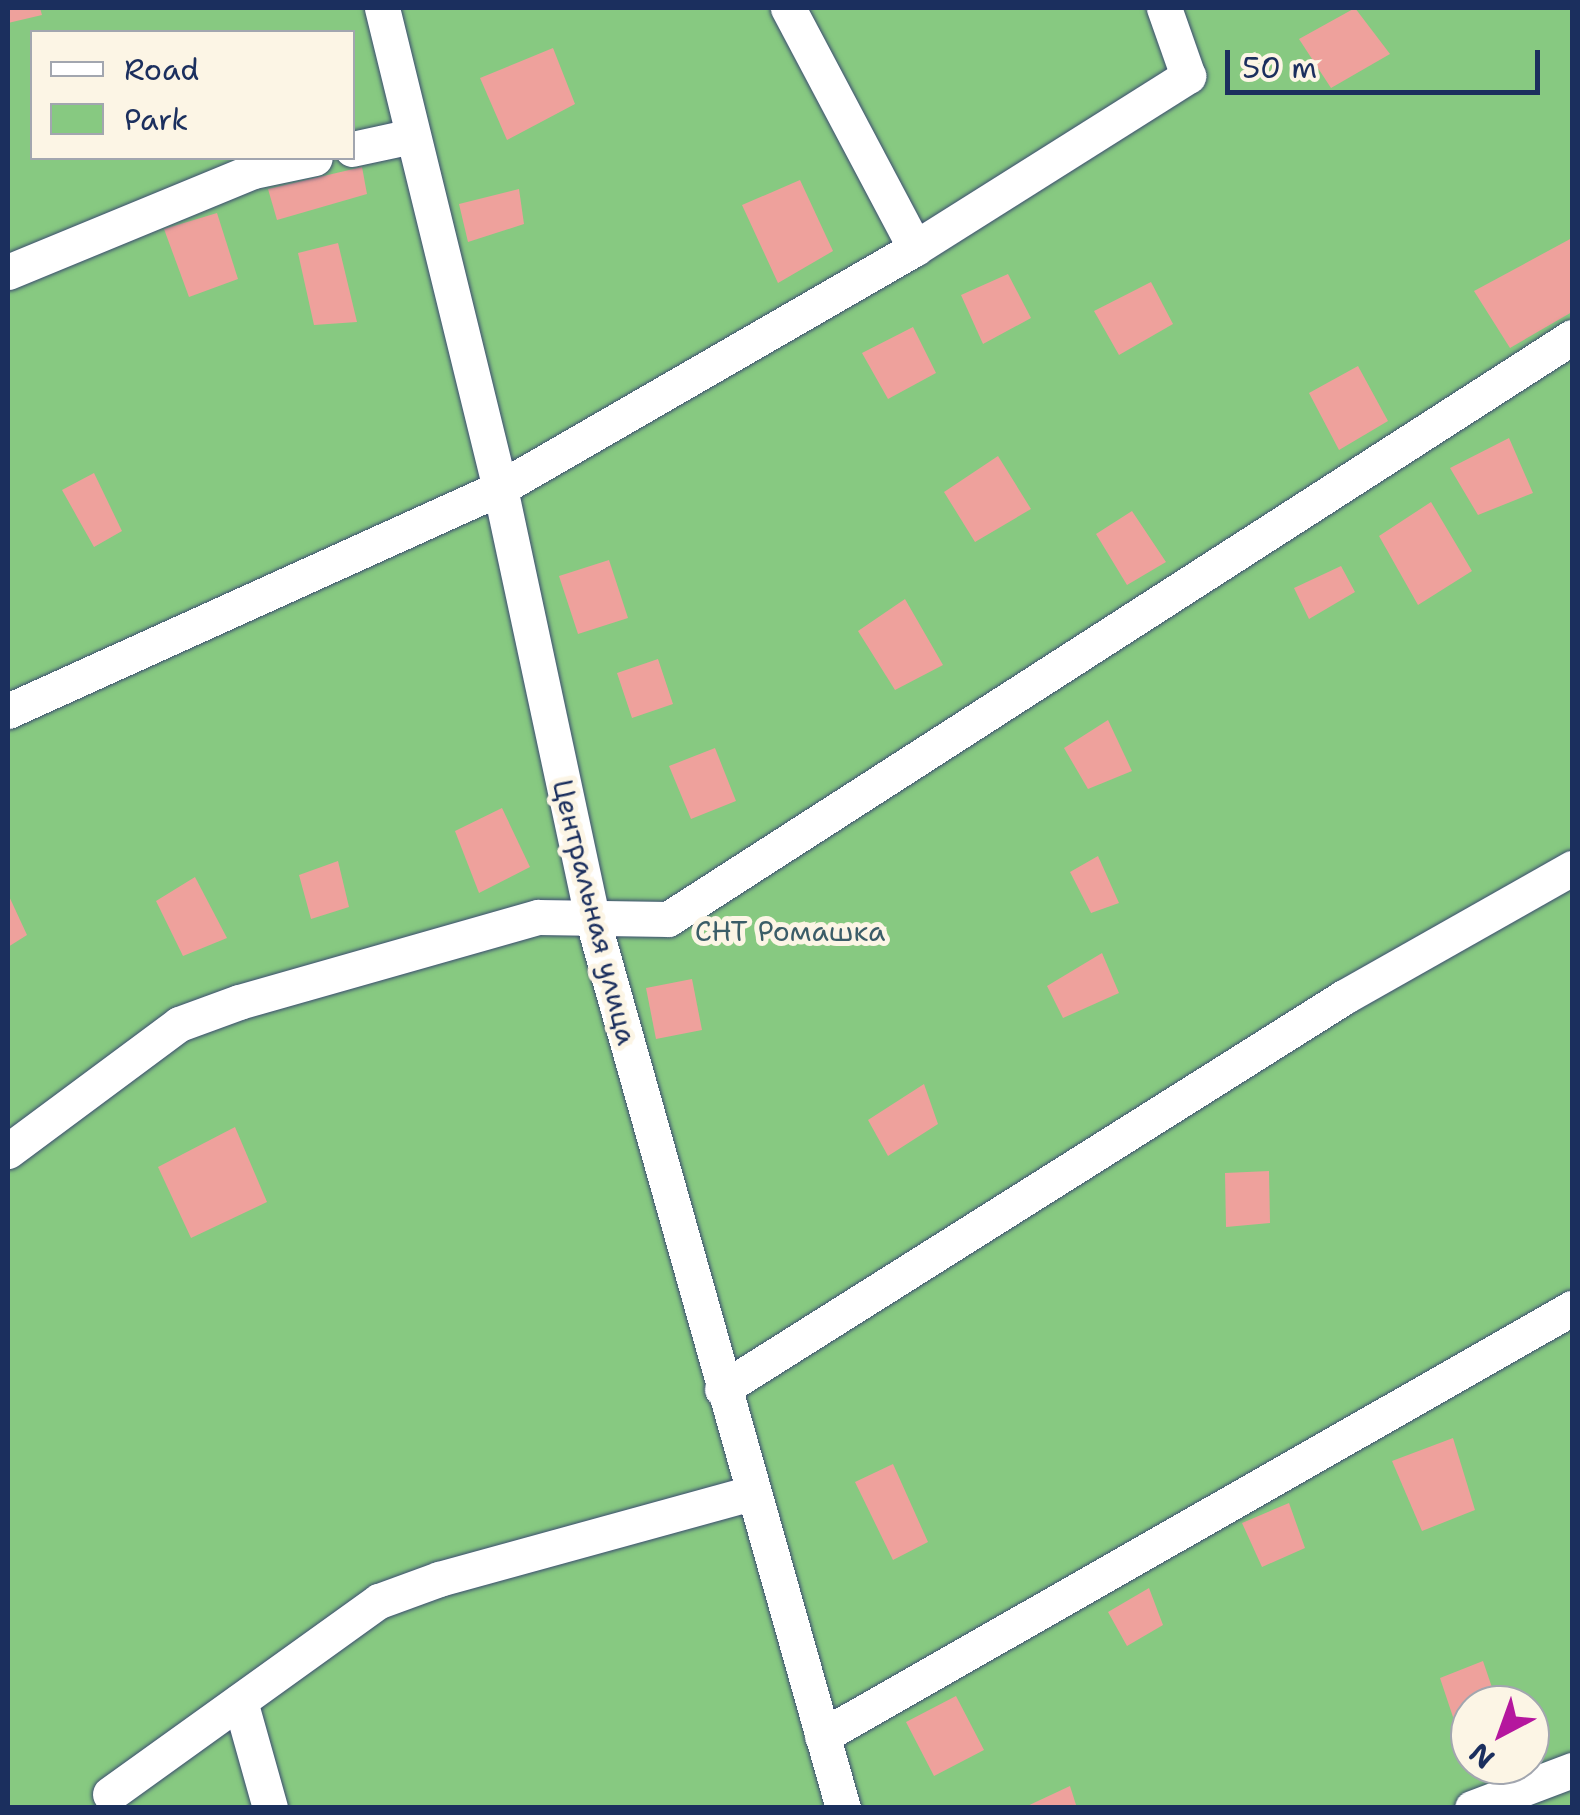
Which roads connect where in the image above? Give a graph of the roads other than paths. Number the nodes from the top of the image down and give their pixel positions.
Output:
1 (382, 8) edge
2 (788, 8) edge
3 (1164, 8) edge
4 (412, 136) junction
5 (355, 148) edge
6 (305, 160) edge
7 (915, 248) junction
8 (8, 272) edge
9 (1572, 337) edge
10 (500, 488) junction
11 (8, 711) edge
12 (1572, 868) edge
13 (593, 921) junction
14 (8, 1150) edge
15 (1572, 1308) edge
16 (722, 1390) junction
17 (752, 1492) junction
18 (240, 1701) junction
19 (822, 1736) junction
20 (1572, 1770) edge
21 (110, 1794) dead end
22 (270, 1808) edge
23 (843, 1808) edge
24 (1472, 1808) edge

1 - 4 street, Центральная улица
2 - 7 street
3 - 7 street
4 - 5 street
4 - 10 street, Центральная улица
6 - 8 street
7 - 10 street
9 - 13 street
10 - 11 street
10 - 13 street, Центральная улица
12 - 16 street
13 - 14 street
13 - 16 street, Центральная улица
15 - 19 street
16 - 17 street, Центральная улица
17 - 18 street
17 - 19 street, Центральная улица
18 - 21 street
18 - 22 street
19 - 23 street, Центральная улица
20 - 24 street

